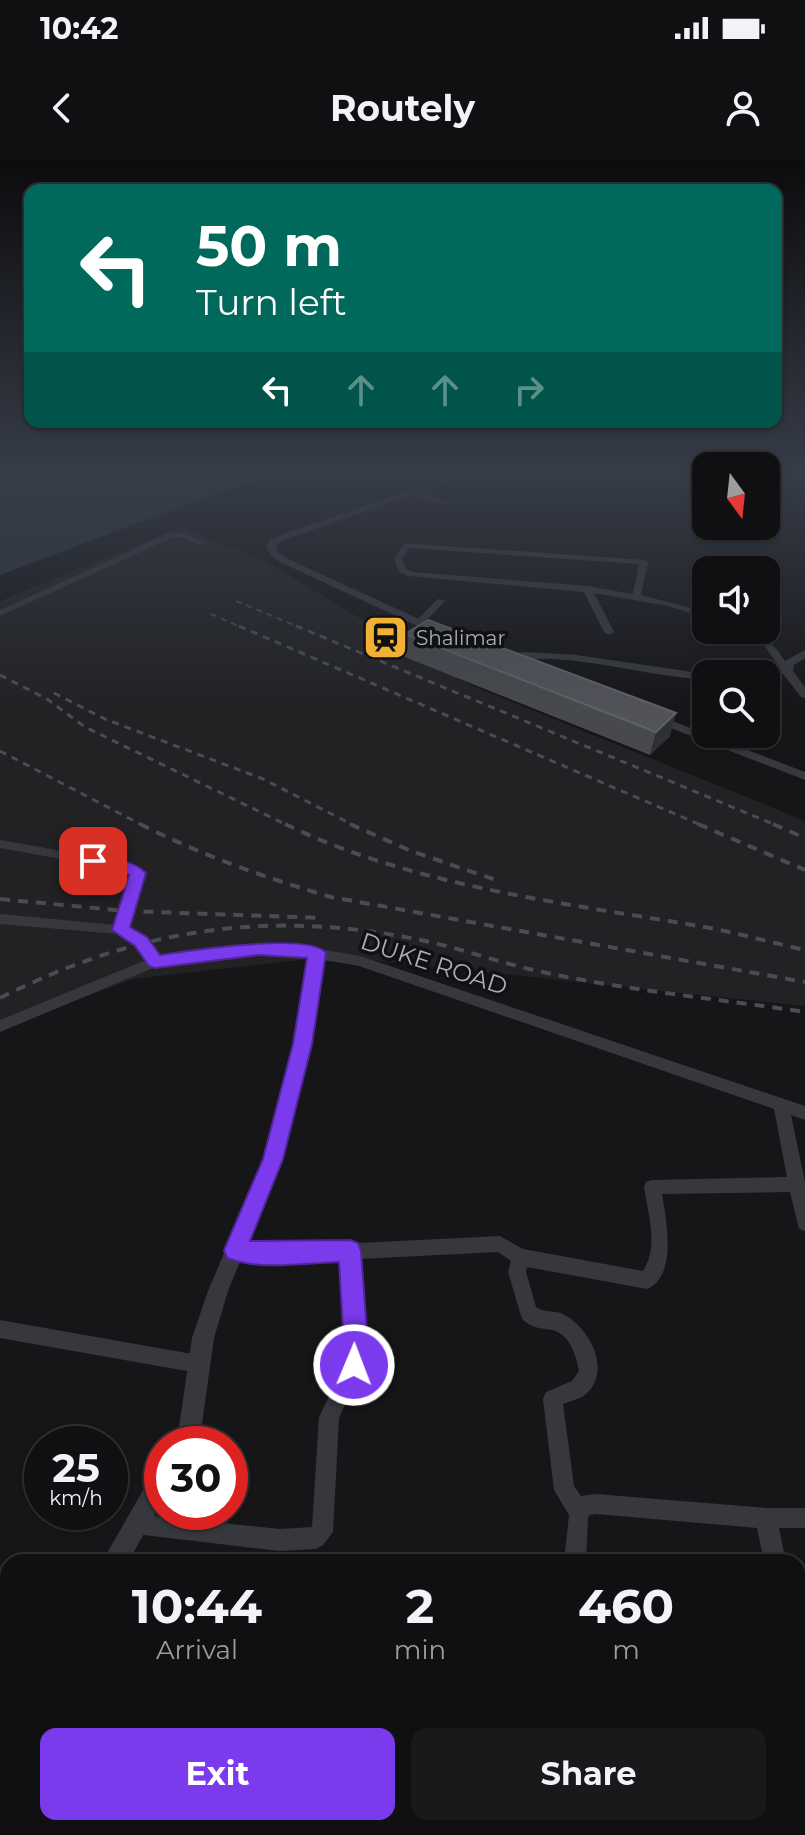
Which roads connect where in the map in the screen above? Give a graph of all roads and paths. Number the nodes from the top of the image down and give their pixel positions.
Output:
1 (137, 551) edge
2 (273, 551) edge
3 (403, 551) edge
4 (493, 551) edge
5 (587, 589) junction
6 (637, 596) junction
7 (441, 601) dead end
8 (692, 610) edge
9 (0, 613) edge
10 (419, 623) junction
11 (609, 632) dead end
12 (445, 635) edge
13 (767, 644) edge
14 (485, 653) edge
15 (805, 653) edge
16 (498, 658) junction
17 (525, 669) edge
18 (787, 671) junction
19 (780, 672) edge
20 (692, 676) edge
21 (805, 695) edge
22 (641, 713) edge
23 (805, 776) edge
24 (0, 844) edge
25 (0, 919) edge
26 (121, 930) junction
27 (317, 953) junction
28 (155, 962) junction
29 (0, 1026) edge
30 (781, 1104) junction
31 (805, 1113) edge
32 (797, 1184) junction
33 (805, 1223) edge
34 (235, 1250) junction
35 (350, 1251) junction
36 (520, 1257) junction
37 (0, 1329) edge
38 (198, 1364) junction
39 (190, 1426) edge
40 (144, 1509) edge
41 (580, 1513) junction
42 (766, 1518) junction
43 (805, 1518) edge
44 (135, 1524) junction
45 (118, 1554) edge
46 (576, 1554) edge
47 (773, 1554) edge

1 - 9 street
2 - 10 street
3 - 5 street
4 - 6 street
5 - 6 street
5 - 11 street
6 - 8 street
7 - 10 street
10 - 12 street
13 - 18 street
14 - 16 street
15 - 18 street
16 - 17 street
16 - 20 street
18 - 19 street
18 - 21 street
22 - 23 street
24 - 26 street
25 - 26 street
26 - 28 street
27 - 28 street, DUKE ROAD
27 - 30 street, DUKE ROAD
27 - 34 street
28 - 29 street, DUKE ROAD
30 - 31 street, DUKE ROAD
30 - 32 street
32 - 33 street
32 - 36 street
34 - 35 street
34 - 38 street
35 - 36 street
35 - 44 street
36 - 41 street
37 - 38 street
38 - 39 street
40 - 44 street
41 - 42 street
41 - 46 street
42 - 43 street
42 - 47 street
44 - 45 street

